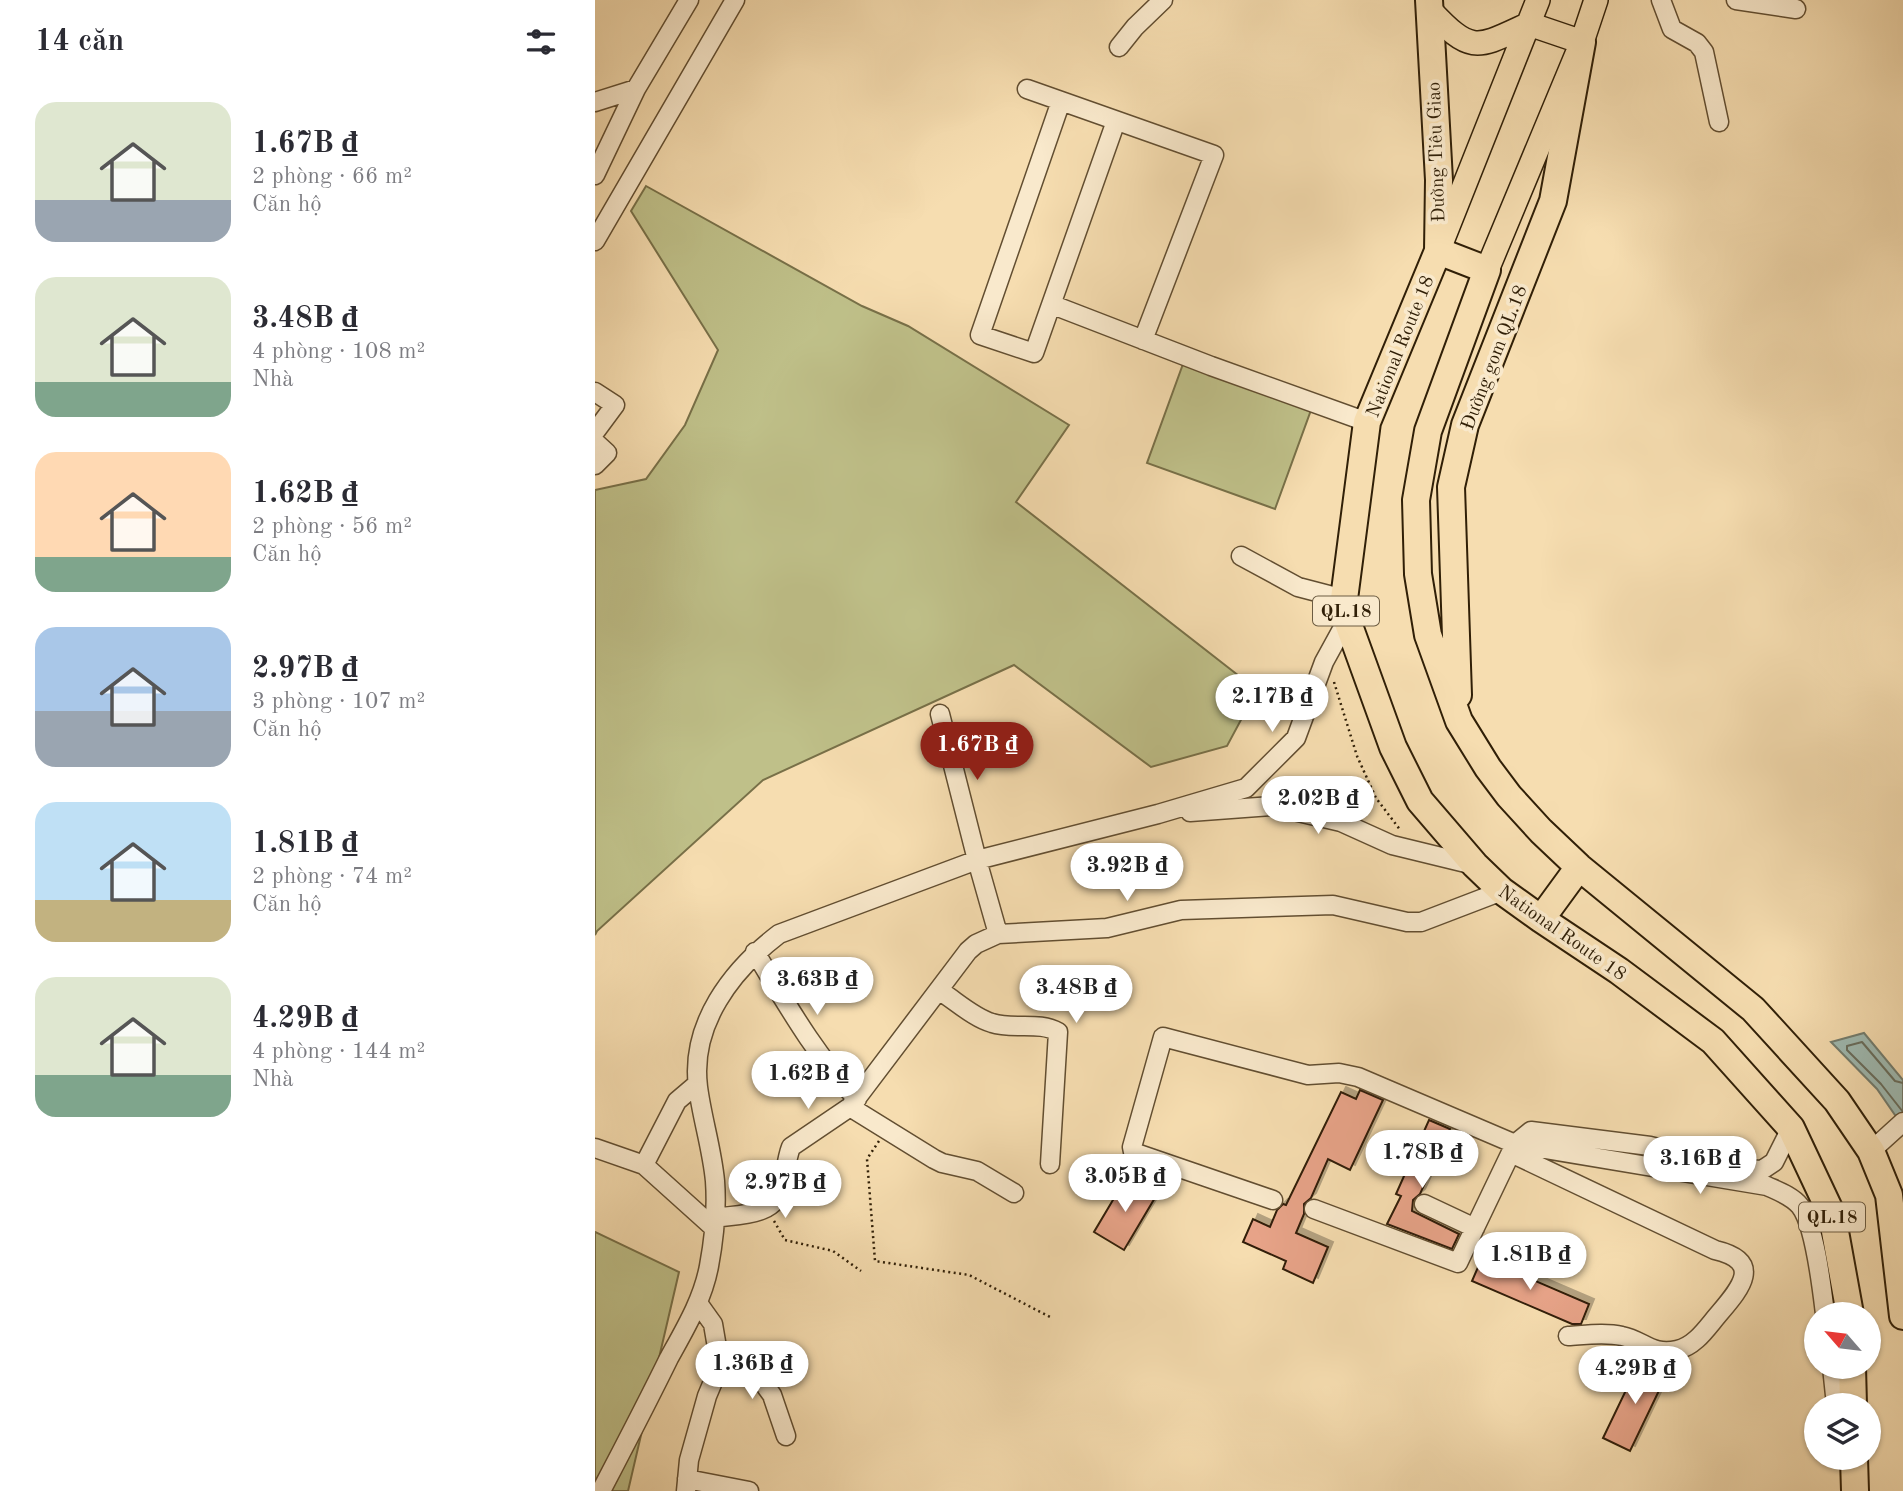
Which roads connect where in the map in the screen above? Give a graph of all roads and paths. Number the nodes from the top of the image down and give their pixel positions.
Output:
1 (689, 0) edge
2 (735, 0) edge
3 (1163, 0) edge
4 (1538, 0) edge
5 (1596, 0) edge
6 (1661, 0) edge
7 (1736, 0) edge
8 (1430, 5) edge
9 (1796, 9) dead end
10 (1529, 24) junction
11 (1582, 42) junction
12 (1119, 47) dead end
13 (636, 89) junction
14 (1027, 89) dead end
15 (1061, 101) junction
16 (595, 102) edge
17 (1116, 121) junction
18 (1719, 122) dead end
19 (595, 176) edge
20 (595, 241) edge
21 (1438, 251) junction
22 (1487, 270) junction
23 (1053, 305) junction
24 (1143, 340) junction
25 (595, 392) edge
26 (1367, 422) junction
27 (595, 432) edge
28 (595, 442) edge
29 (595, 465) edge
30 (1241, 556) dead end
31 (1346, 609) junction
32 (1333, 682) dead end
33 (940, 714) dead end
34 (1459, 721) junction
35 (1158, 814) junction
36 (1405, 836) dead end
37 (977, 860) junction
38 (1475, 865) junction
39 (1579, 867) junction
40 (1502, 891) junction
41 (1541, 919) junction
42 (998, 934) junction
43 (755, 953) junction
44 (940, 990) junction
45 (697, 1084) junction
46 (853, 1103) junction
47 (1903, 1122) edge
48 (1791, 1128) junction
49 (887, 1130) junction
50 (595, 1148) edge
51 (1513, 1149) junction
52 (1871, 1151) junction
53 (1050, 1164) dead end
54 (644, 1165) junction
55 (1014, 1193) dead end
56 (1889, 1195) junction
57 (1273, 1200) dead end
58 (1425, 1204) dead end
59 (1314, 1209) dead end
60 (767, 1210) junction
61 (714, 1223) junction
62 (1475, 1228) junction
63 (1903, 1228) edge
64 (861, 1270) dead end
65 (1823, 1302) edge
66 (1848, 1302) edge
67 (698, 1303) junction
68 (1903, 1316) edge
69 (1052, 1318) dead end
70 (1568, 1336) dead end
71 (720, 1365) junction
72 (786, 1436) dead end
73 (1843, 1470) edge
74 (1854, 1470) edge
75 (686, 1485) edge
76 (601, 1491) edge
77 (749, 1491) edge
78 (1846, 1491) edge
79 (1855, 1491) edge

1 - 13 street
2 - 20 street
3 - 12 street
4 - 10 main road, National Route 18 / QL.18
5 - 11 main road, QL.18
6 - 18 street
7 - 9 street
8 - 10 main road
8 - 21 highway, Đường Tiêu Giao
10 - 11 main road
10 - 21 main road, National Route 18 / QL.18
11 - 22 main road, QL.18
11 - 34 highway, Đường gom QL.18 / QL.18
13 - 16 street
13 - 19 street
14 - 15 street
15 - 17 street
15 - 23 street
17 - 23 street
17 - 24 street
21 - 22 highway
21 - 26 highway, National Route 18 / QL.18
22 - 34 highway, QL.18
23 - 24 street
24 - 26 street
25 - 27 street
26 - 31 highway, National Route 18 / QL.18
28 - 29 street
30 - 31 street
31 - 35 street
31 - 38 highway, National Route 18 / QL.18
32 - 36 path
33 - 37 street
34 - 39 highway, QL.18
35 - 37 street
35 - 38 street
37 - 42 street
37 - 43 street
38 - 40 highway, National Route 18 / QL.18
39 - 41 highway
39 - 52 highway, QL.18
40 - 41 highway, National Route 18 / QL.18
40 - 42 street
41 - 48 highway, National Route 18 / QL.18
42 - 44 street
43 - 45 street
43 - 46 street
44 - 46 street
44 - 53 street
45 - 54 street
45 - 61 street
46 - 49 street
46 - 60 street
47 - 52 street
48 - 51 street
48 - 66 highway, National Route 18 / QL.18
49 - 55 street
49 - 69 path
50 - 54 street
51 - 57 street
51 - 62 street
51 - 65 street
51 - 70 street
52 - 56 highway, QL.18
54 - 61 street
56 - 63 highway
56 - 68 highway, QL.18
58 - 62 street
59 - 62 street
60 - 61 street
60 - 64 path
61 - 67 street
67 - 71 street
67 - 76 street
71 - 72 street
71 - 75 street
73 - 78 street
74 - 79 highway
75 - 77 street

